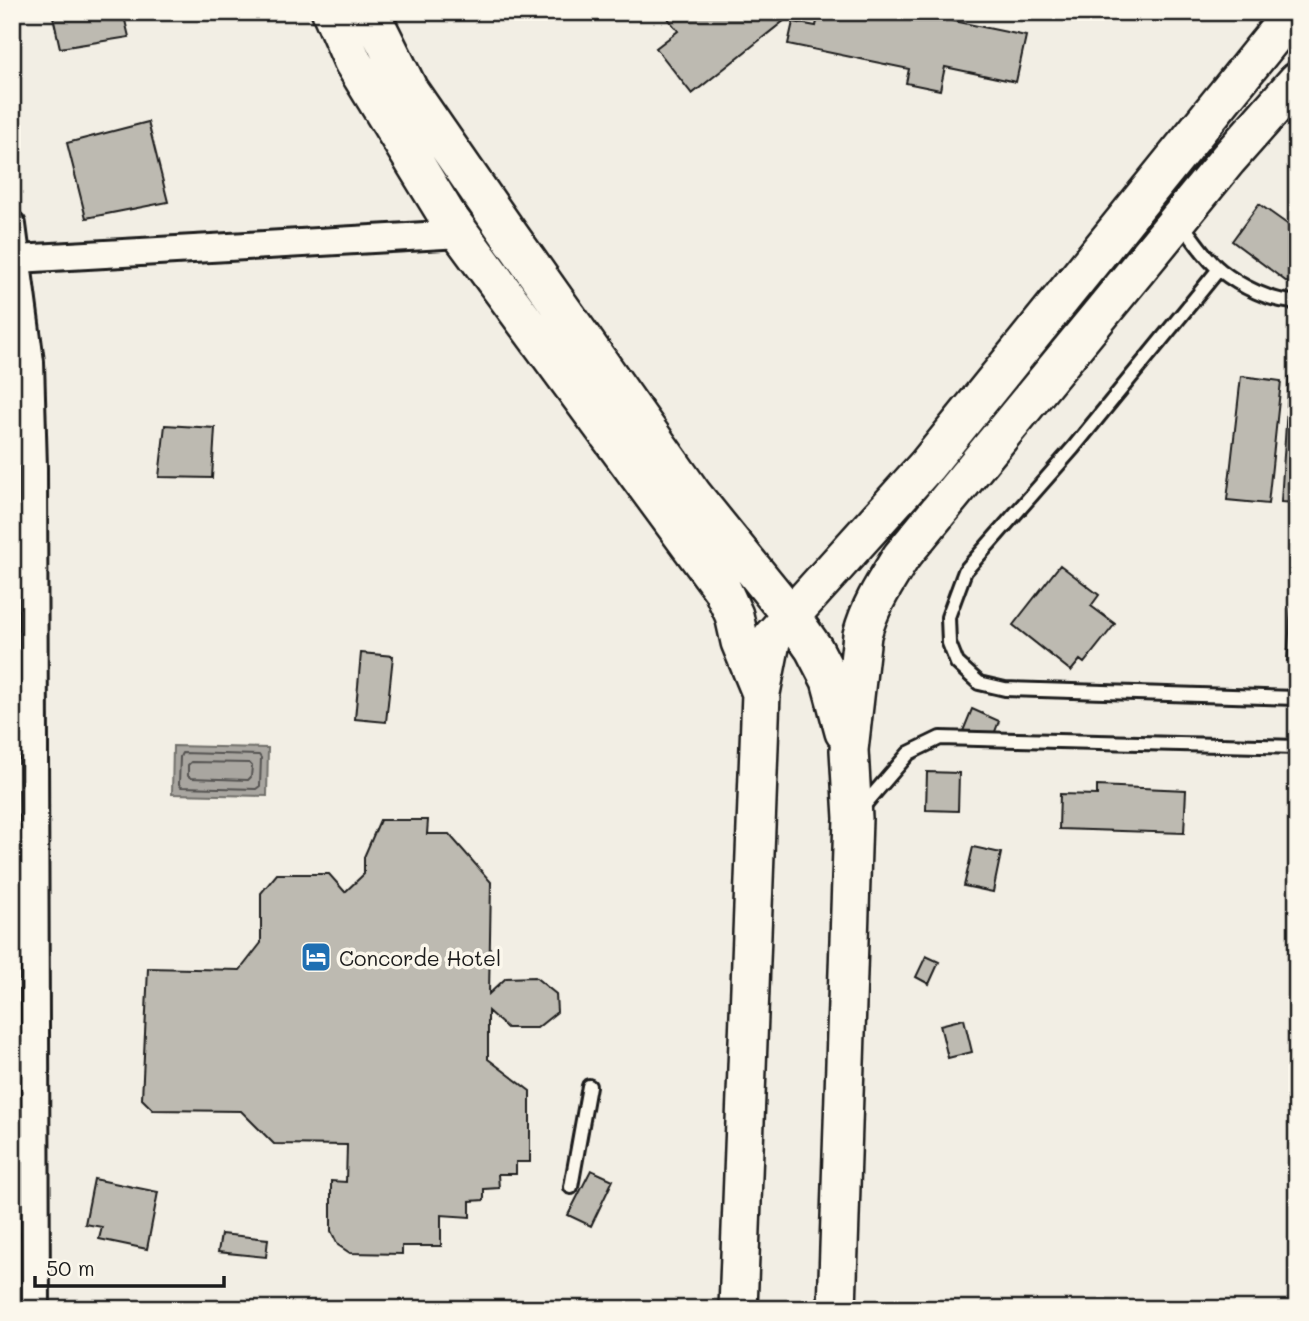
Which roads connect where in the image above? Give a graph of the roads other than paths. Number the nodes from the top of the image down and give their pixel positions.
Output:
1 (331, 12) edge
2 (370, 12) edge
3 (1293, 12) edge
4 (1297, 81) edge
5 (1178, 220) junction
6 (12, 225) edge
7 (461, 234) junction
8 (16, 259) junction
9 (1219, 269) junction
10 (1297, 302) edge
11 (23, 583) edge
12 (791, 616) junction
13 (761, 693) junction
14 (1297, 698) edge
15 (1297, 747) edge
16 (849, 750) junction
17 (853, 818) junction
18 (589, 1086) dead end
19 (571, 1187) dead end
20 (24, 1191) edge
21 (36, 1309) edge
22 (738, 1309) edge
23 (837, 1309) edge

1 - 7 street
2 - 12 street
3 - 12 street
4 - 5 street
5 - 9 lane
5 - 16 street
6 - 8 street
7 - 8 street
7 - 13 street
8 - 11 street
9 - 10 lane
9 - 14 lane
11 - 20 street
12 - 13 street
12 - 16 street
13 - 22 street
15 - 17 lane
16 - 17 street
17 - 23 street
18 - 19 lane
20 - 21 street

